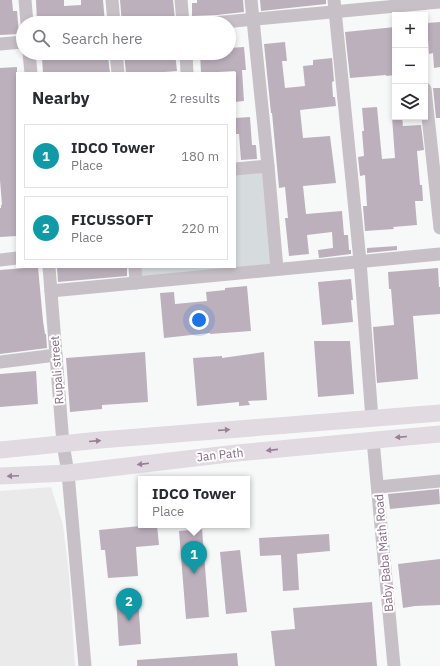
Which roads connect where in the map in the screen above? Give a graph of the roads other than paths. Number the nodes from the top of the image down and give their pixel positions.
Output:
1 (25, 0) edge
2 (112, 0) edge
3 (181, 0) edge
4 (251, 0) edge
5 (440, 2) edge
6 (335, 6) edge
7 (416, 6) edge
8 (26, 16) edge
9 (113, 16) edge
10 (182, 16) edge
11 (252, 19) junction
12 (236, 21) edge
13 (16, 43) edge
14 (0, 44) edge
15 (30, 60) edge
16 (117, 60) edge
17 (186, 60) edge
18 (31, 72) edge
19 (118, 72) edge
20 (187, 72) edge
21 (428, 107) edge
22 (436, 155) edge
23 (268, 166) junction
24 (236, 169) edge
25 (440, 228) edge
26 (440, 254) edge
27 (16, 258) edge
28 (0, 260) edge
29 (360, 261) junction
30 (49, 268) edge
31 (135, 268) edge
32 (277, 269) junction
33 (136, 283) junction
34 (51, 291) junction
35 (56, 355) junction
36 (0, 362) edge
37 (440, 413) edge
38 (372, 419) junction
39 (440, 434) edge
40 (374, 440) junction
41 (63, 444) junction
42 (0, 450) edge
43 (68, 473) junction
44 (0, 476) edge
45 (440, 481) edge
46 (378, 487) junction
47 (85, 666) edge
48 (394, 666) edge

1 - 8 street
2 - 9 street
3 - 10 street
4 - 11 street
5 - 7 street
6 - 7 street
6 - 11 street
6 - 29 street
11 - 12 street
11 - 23 street
13 - 14 street
15 - 18 street
16 - 19 street
17 - 20 street
21 - 22 street
22 - 25 street
23 - 24 street
23 - 32 street
26 - 29 street
27 - 28 street
29 - 32 street
29 - 38 street
30 - 34 street, Rupali street
31 - 33 street
32 - 33 street
33 - 34 street
34 - 35 street, Rupali street
35 - 36 street
35 - 41 street, Rupali street
37 - 38 main road, Jan Path
41 -> 38 main road, Jan Path
39 -> 40 main road, Jan Path
40 -> 43 main road, Jan Path
40 - 46 street, Baby Baba Math Road
41 - 42 main road, Jan Path
41 - 43 street, Rupali street
43 -> 44 main road, Jan Path
43 - 47 street, Rupali street
45 - 46 street
46 - 48 street, Baby Baba Math Road

